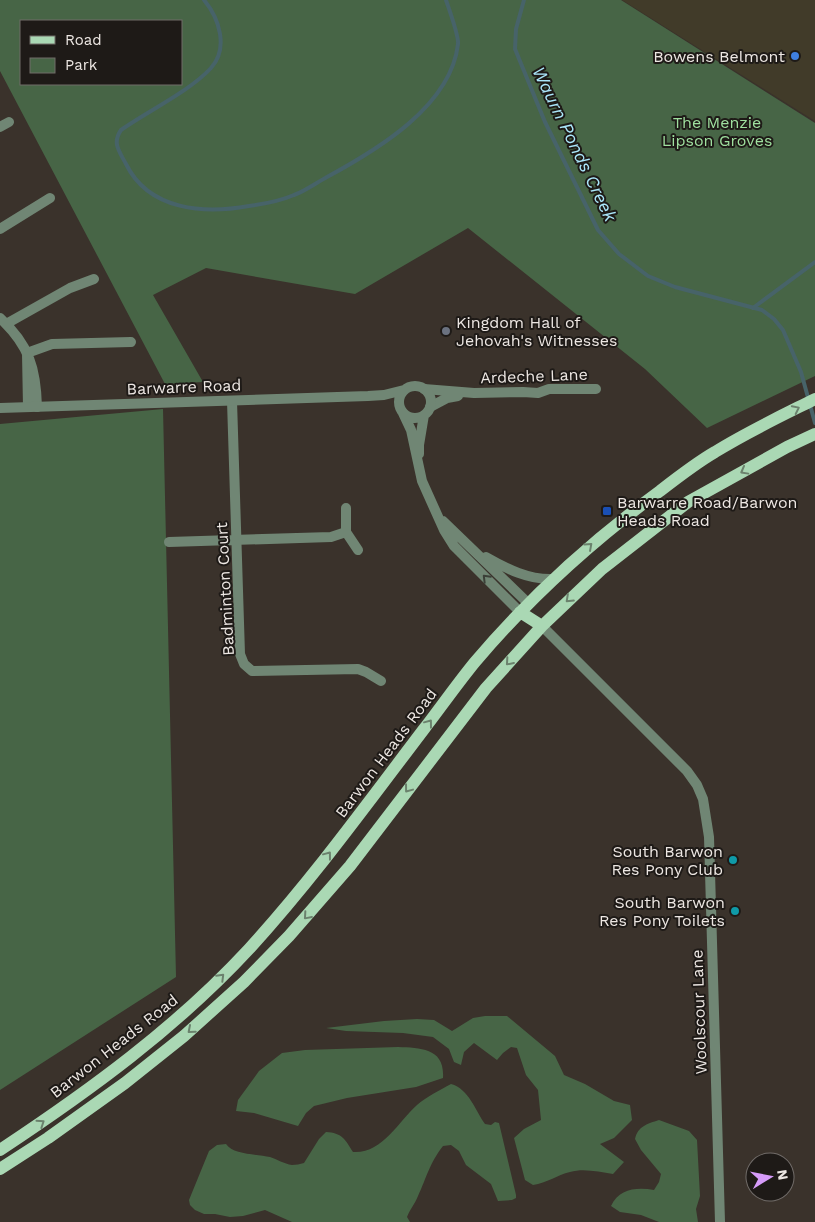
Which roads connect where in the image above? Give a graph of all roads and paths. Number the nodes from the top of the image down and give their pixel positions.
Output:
1 (50, 198) dead end
2 (0, 229) edge
3 (94, 279) dead end
4 (3, 321) edge
5 (131, 342) dead end
6 (27, 353) junction
7 (424, 388) junction
8 (596, 388) dead end
9 (404, 390) junction
10 (474, 393) junction
11 (368, 396) junction
12 (815, 399) edge
13 (232, 400) junction
14 (32, 407) junction
15 (0, 408) edge
16 (402, 411) junction
17 (427, 411) junction
18 (815, 434) edge
19 (420, 472) junction
20 (432, 506) junction
21 (346, 508) dead end
22 (346, 532) junction
23 (237, 540) junction
24 (169, 542) dead end
25 (466, 544) junction
26 (358, 550) dead end
27 (553, 579) junction
28 (524, 608) junction
29 (542, 626) junction
30 (381, 681) dead end
31 (0, 1150) edge
32 (0, 1169) edge
33 (720, 1222) edge

1 - 2 street
3 - 4 street
4 - 6 street
5 - 6 street
6 - 14 street
7 - 9 street
7 - 10 street, Ardeche Lane
7 - 17 street
8 - 10 street, Ardeche Lane
9 - 11 street, Barwarre Road
9 - 16 street
10 - 17 street, Ardeche Lane
11 - 13 street, Barwarre Road
11 - 16 street, Barwarre Road
27 -> 12 main road, Barwon Heads Road
13 - 14 street, Barwarre Road
13 - 23 street, Badminton Court
14 - 15 street, Barwarre Road
16 - 17 street
16 - 19 street
17 - 19 street
18 -> 29 main road, Barwon Heads Road
19 - 20 street
20 - 25 street
28 -> 20 street
21 - 22 street
22 - 23 street
22 - 26 street
23 - 24 street
23 - 30 street, Badminton Court
25 - 27 street
25 - 28 street
27 - 28 main road, Barwon Heads Road
28 - 29 main road
31 -> 28 main road, Barwon Heads Road
29 -> 32 main road, Barwon Heads Road
29 - 33 street, Woolscour Lane

